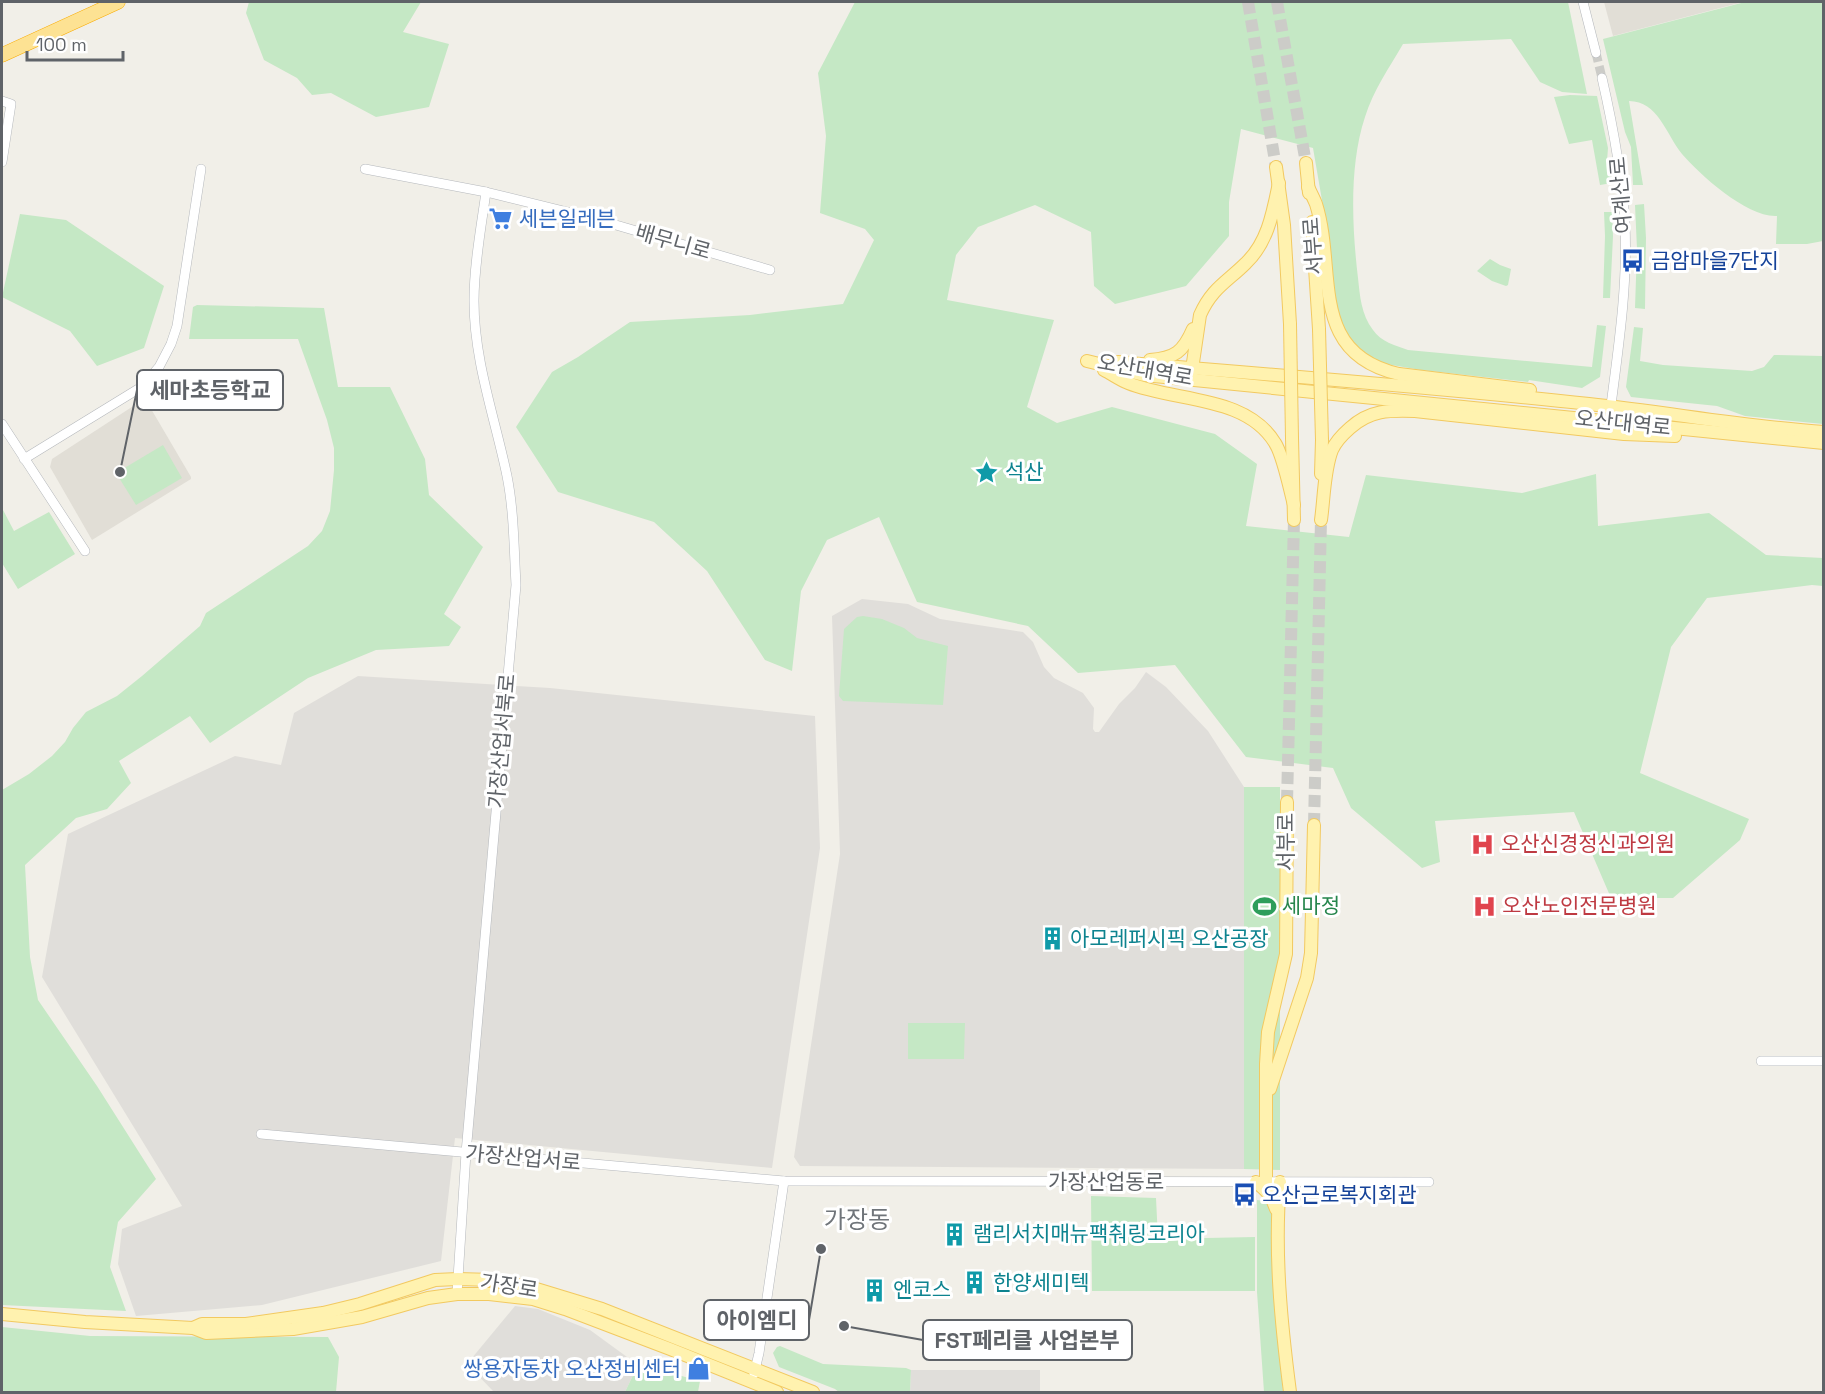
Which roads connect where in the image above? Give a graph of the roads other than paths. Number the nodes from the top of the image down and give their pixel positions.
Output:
1 (96, 2) edge
2 (118, 2) edge
3 (1583, 2) edge
4 (2, 46) edge
5 (1596, 53) tunnel mouth
6 (2, 55) edge
7 (1602, 78) tunnel mouth
8 (6, 102) edge
9 (2, 162) edge
10 (1306, 164) tunnel mouth
11 (1276, 166) tunnel mouth
12 (201, 169) dead end
13 (364, 169) dead end
14 (1279, 183) junction
15 (1308, 187) junction
16 (486, 192) junction
17 (770, 270) dead end
18 (1200, 315) junction
19 (1087, 361) junction
20 (1117, 362) junction
21 (1191, 374) junction
22 (1592, 404) junction
23 (1611, 407) junction
24 (1609, 421) junction
25 (2, 424) edge
26 (1824, 432) edge
27 (1746, 436) junction
28 (1824, 443) edge
29 (24, 459) junction
30 (1294, 505) junction
31 (1294, 520) tunnel mouth
32 (85, 551) dead end
33 (1287, 802) tunnel mouth
34 (1314, 825) tunnel mouth
35 (1761, 1061) dead end
36 (1824, 1061) edge
37 (1266, 1120) junction
38 (261, 1134) dead end
39 (466, 1153) junction
40 (784, 1181) junction
41 (1261, 1182) junction
42 (1281, 1182) junction
43 (1429, 1182) dead end
44 (1278, 1213) junction
45 (458, 1279) junction
46 (457, 1294) junction
47 (2, 1314) edge
48 (193, 1328) junction
49 (756, 1370) junction
50 (752, 1382) junction
51 (777, 1392) edge
52 (813, 1392) edge
53 (1290, 1392) edge

1 - 4 highway
2 - 6 highway
3 - 5 street
7 - 23 street, 여계산로
8 - 9 street
10 - 15 main road, 서부로
11 - 14 main road, 서부로
12 - 29 street
13 - 16 street, 배무니로
14 - 18 main road
14 - 30 main road, 서부로, bridge
15 - 22 main road
15 - 27 main road, 서부로, bridge
16 - 17 street, 배무니로
16 - 39 street, 가장산업서북로
18 - 20 main road
18 - 21 main road
19 - 20 main road, 오산대역로
19 - 21 main road, 오산대역로
19 - 30 main road
20 - 21 main road, 오산대역로
21 - 22 main road, 오산대역로
21 - 24 main road, 오산대역로
22 - 23 main road, 오산대역로
23 - 24 street, 여계산로
23 - 26 main road, 오산대역로
24 - 27 main road, 오산대역로
25 - 29 street
27 - 28 main road, 오산대역로
29 - 32 street
30 - 31 main road
33 - 37 main road, 서부로
34 - 37 main road, 서부로
35 - 36 street
37 - 41 main road
38 - 39 street, 가장산업서로
39 - 40 street, 가장산업서로
39 - 45 street, 가장산업서북로
40 - 41 street, 가장산업동로
40 - 49 street
41 - 42 street, 가장산업동로
41 - 44 main road
42 - 43 street, 가장산업동로
42 - 44 main road
44 - 53 main road
45 - 46 street, 가장산업서북로
45 - 48 main road, 가장로
45 - 49 main road, 가장로
46 - 48 main road, 가장로
46 - 50 main road, 가장로
47 - 48 main road, 가장로
49 - 50 street
49 - 52 main road, 가장로
50 - 51 main road, 가장로

